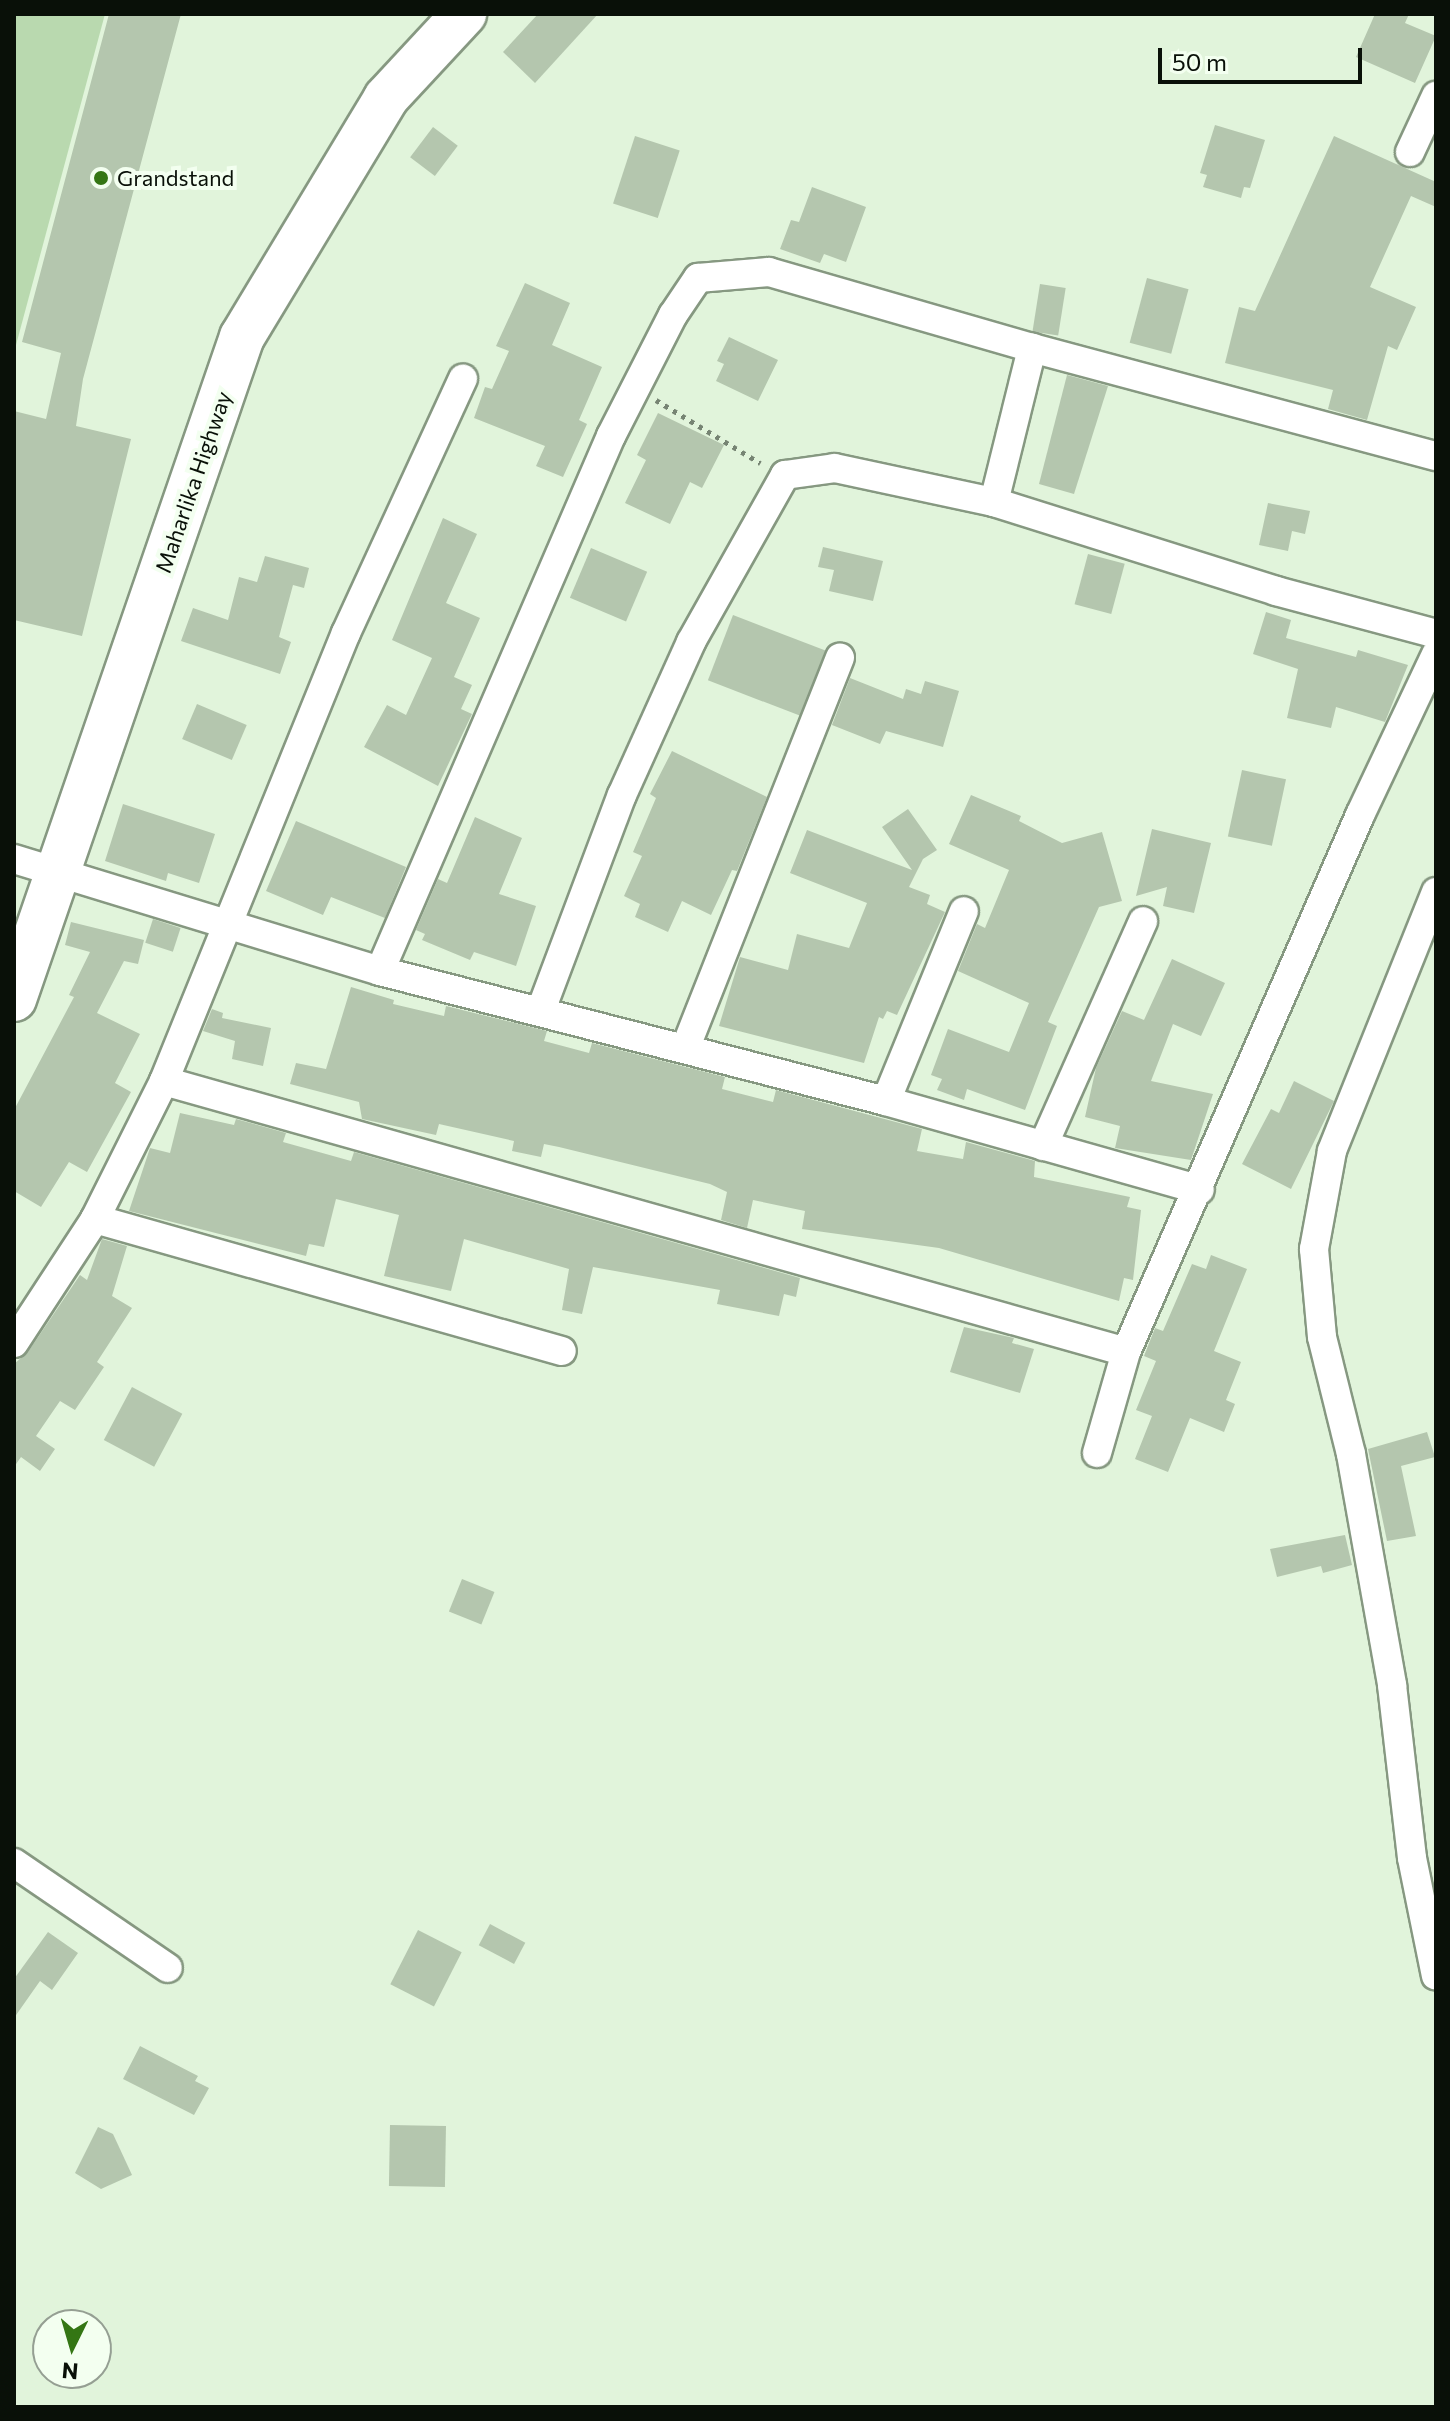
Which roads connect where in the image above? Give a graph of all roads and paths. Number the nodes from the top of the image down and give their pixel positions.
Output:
1 (464, 14) edge
2 (1436, 96) edge
3 (1410, 152) dead end
4 (1032, 348) junction
5 (463, 379) dead end
6 (635, 387) junction
7 (1436, 456) edge
8 (785, 475) junction
9 (994, 502) junction
10 (1436, 634) edge
11 (1436, 654) edge
12 (840, 658) dead end
13 (14, 859) edge
14 (60, 876) junction
15 (1436, 892) edge
16 (964, 911) dead end
17 (1143, 921) dead end
18 (225, 926) junction
19 (380, 971) junction
20 (14, 999) edge
21 (541, 1010) junction
22 (685, 1049) junction
23 (164, 1081) junction
24 (886, 1101) junction
25 (1043, 1146) junction
26 (1200, 1190) junction
27 (95, 1219) junction
28 (14, 1343) edge
29 (562, 1351) dead end
30 (1126, 1352) junction
31 (1097, 1453) dead end
32 (14, 1863) edge
33 (168, 1968) dead end
34 (1436, 1976) edge

1 - 14 highway, Maharlika Highway
2 - 3 street
4 - 6 street
4 - 7 street
4 - 9 street
5 - 18 street
6 - 8 path
6 - 19 street
8 - 9 street
8 - 21 street
9 - 10 street
11 - 26 street
12 - 22 street
13 - 14 street
14 - 18 street
14 - 20 highway, Maharlika Highway
15 - 34 street
16 - 24 street
17 - 25 street
18 - 19 street
18 - 23 street
19 - 21 street
21 - 22 street
22 - 24 street
23 - 27 street
23 - 30 street
24 - 25 street
25 - 26 street
26 - 30 street
27 - 28 street
27 - 29 street
30 - 31 street
32 - 33 street

